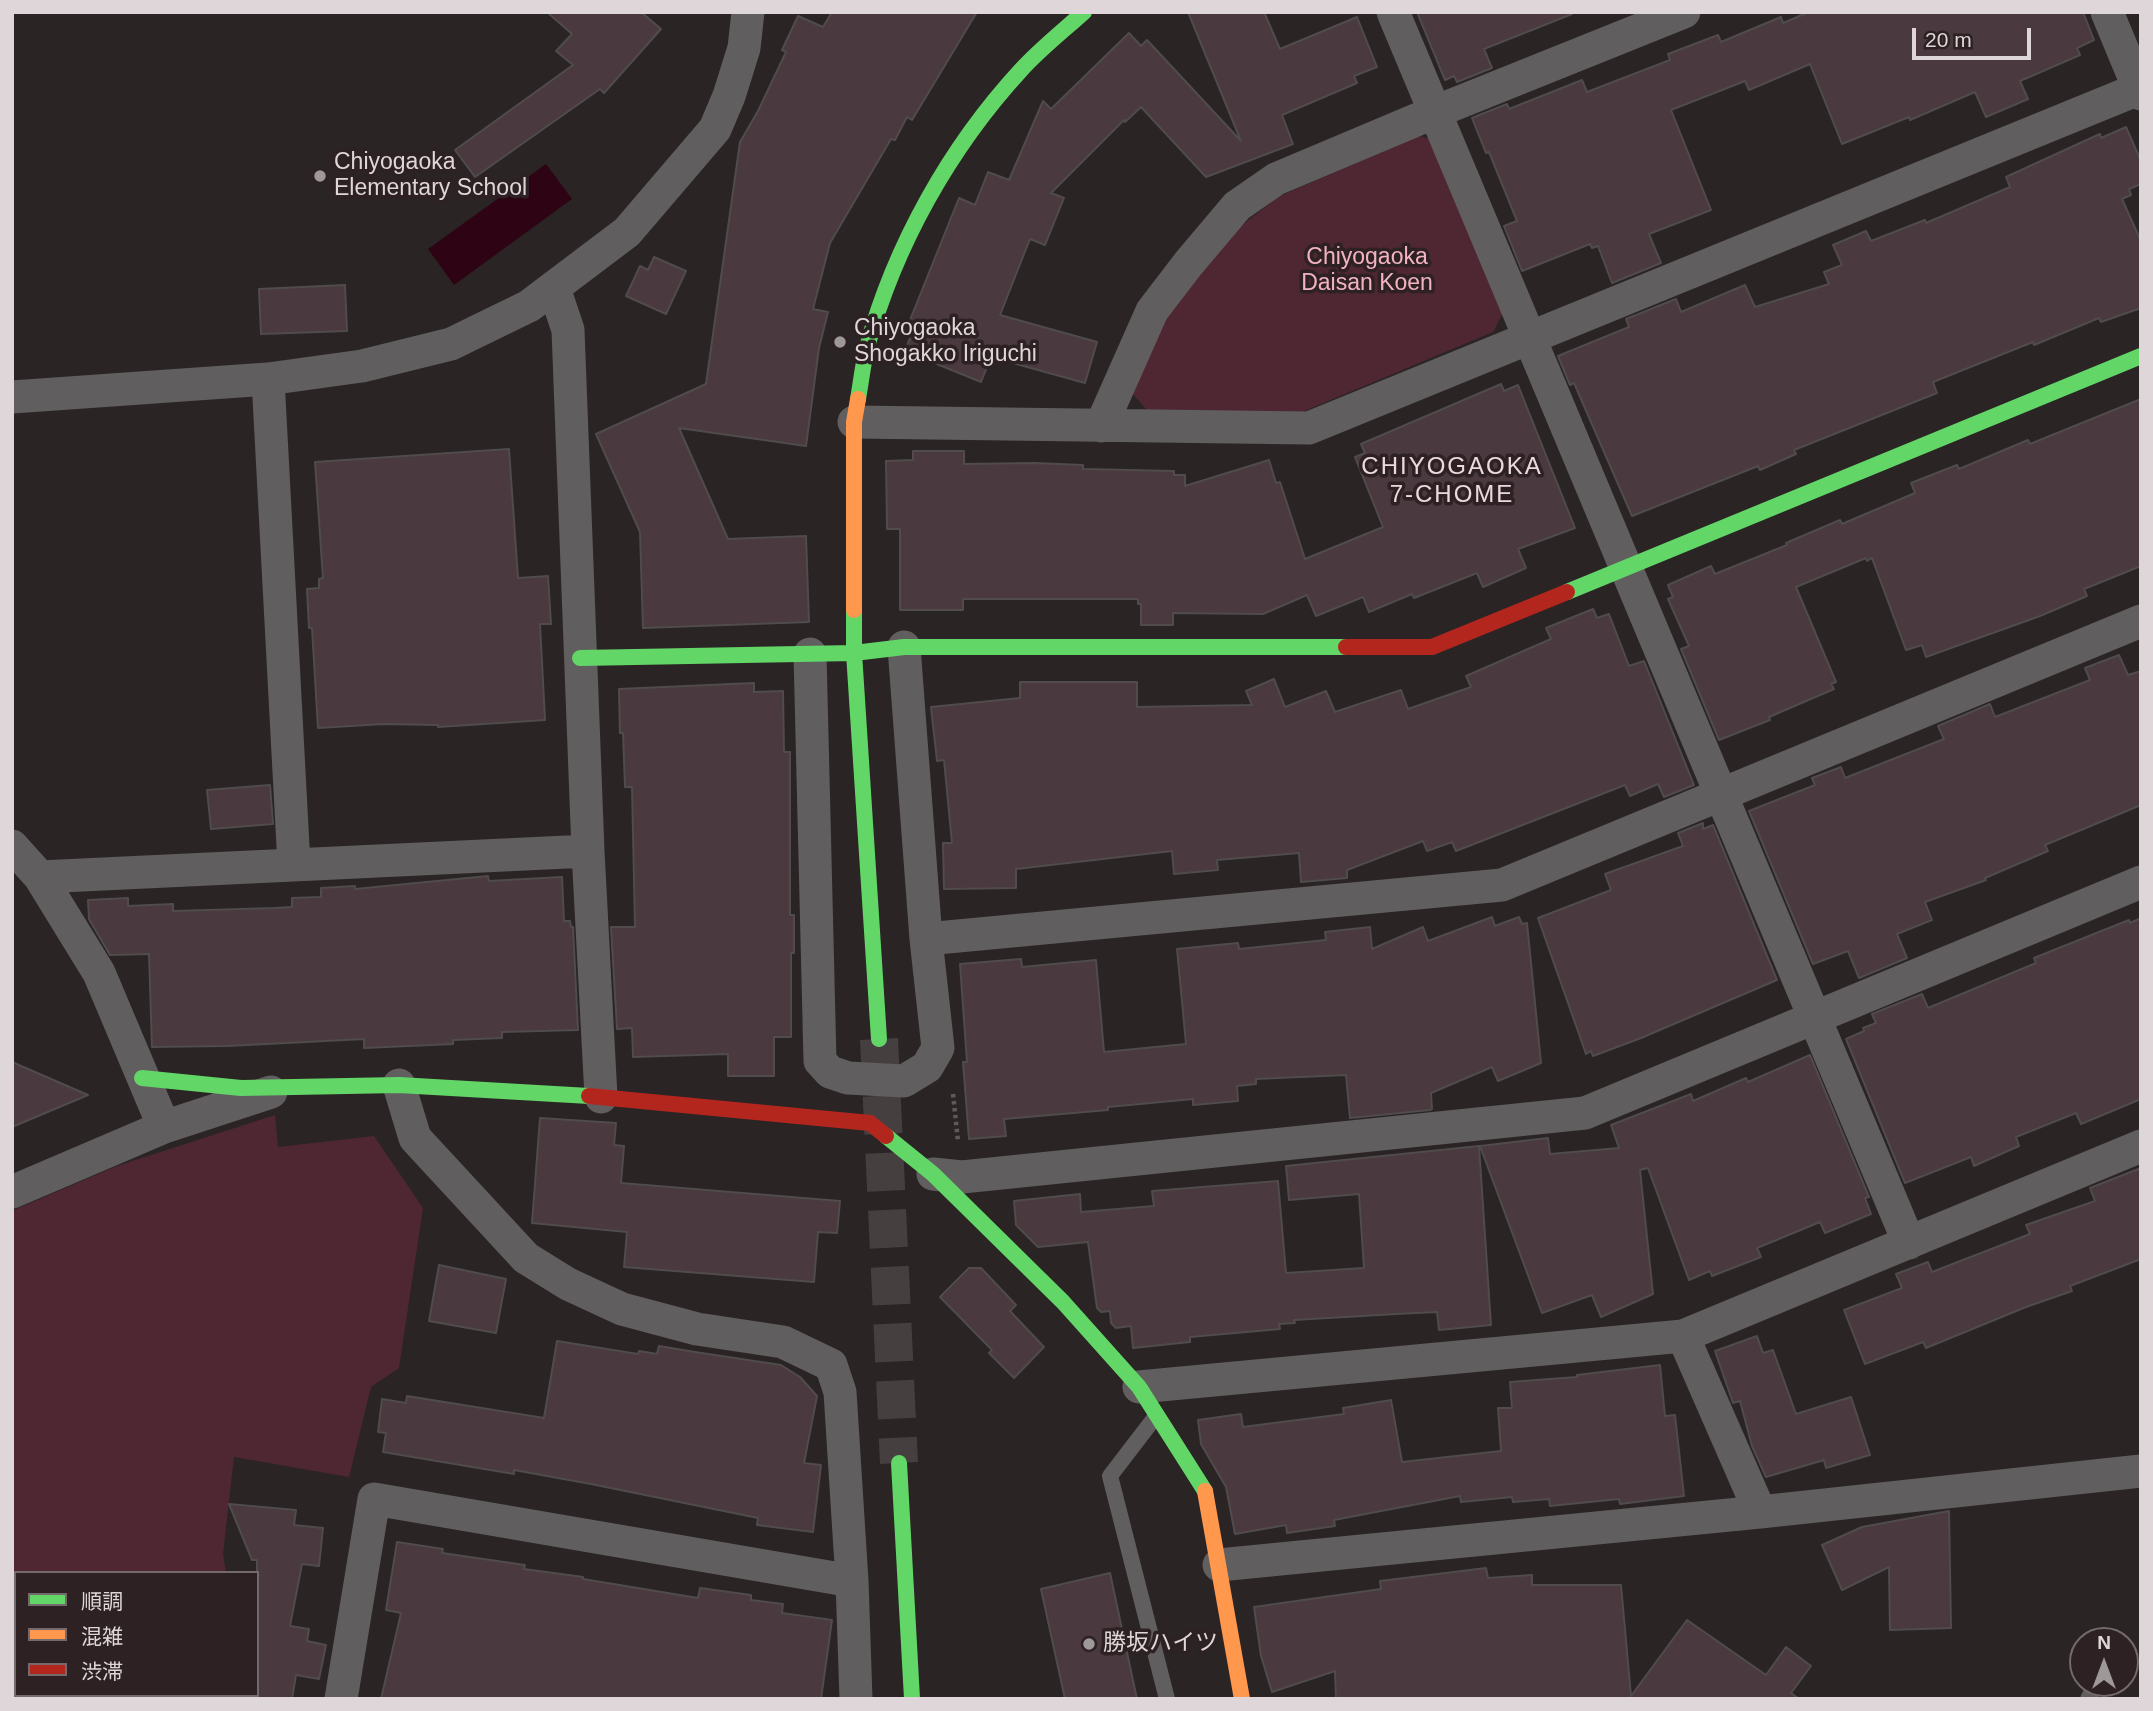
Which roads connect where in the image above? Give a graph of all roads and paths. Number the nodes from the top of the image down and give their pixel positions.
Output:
1 (748, 12) edge
2 (1084, 12) edge
3 (1393, 12) edge
4 (1684, 12) edge
5 (2107, 12) edge
6 (2140, 90) edge
7 (1435, 112) junction
8 (554, 288) junction
9 (1529, 338) junction
10 (2141, 356) edge
11 (268, 379) junction
12 (12, 397) edge
13 (854, 422) junction
14 (1101, 426) junction
15 (1625, 568) junction
16 (2141, 621) edge
17 (904, 647) junction
18 (854, 653) junction
19 (810, 654) junction
20 (580, 658) junction
21 (1720, 794) junction
22 (12, 846) edge
23 (588, 851) junction
24 (294, 865) junction
25 (40, 877) junction
26 (2141, 882) edge
27 (926, 939) junction
28 (1813, 1017) junction
29 (879, 1039) tunnel mouth
30 (939, 1048) junction
31 (142, 1078) junction
32 (869, 1080) junction
33 (399, 1085) junction
34 (282, 1088) junction
35 (601, 1097) junction
36 (870, 1123) junction
37 (164, 1126) junction
38 (2141, 1146) edge
39 (947, 1175) junction
40 (12, 1192) edge
41 (1909, 1243) junction
42 (1683, 1336) junction
43 (1139, 1387) junction
44 (1157, 1415) junction
45 (899, 1463) tunnel mouth
46 (2141, 1471) edge
47 (1760, 1512) junction
48 (1219, 1565) junction
49 (852, 1581) junction
50 (341, 1699) edge
51 (856, 1699) edge
52 (912, 1699) edge
53 (1167, 1699) edge
54 (1242, 1699) edge

1 - 8 street
2 - 13 street
3 - 7 street
4 - 7 street
5 - 6 street
6 - 9 street
7 - 9 street
7 - 14 street
8 - 11 street
8 - 20 street
9 - 14 street
9 - 15 street
10 - 15 street
11 - 12 street
11 - 24 street
13 - 14 street
13 - 18 street
15 - 17 street
15 - 21 street
16 - 21 street
17 - 18 street
17 - 27 street
18 - 19 street
18 - 29 street
19 - 20 street
19 - 32 street
20 - 23 street
21 - 27 street
21 - 28 street
22 - 25 street
23 - 24 street
23 - 35 street
24 - 25 street
25 - 31 street
26 - 28 street
27 - 30 street
28 - 39 street
28 - 41 street
30 - 32 street
30 - 39 path
31 - 34 street
31 - 37 street
32 - 36 street
33 - 34 street
33 - 35 street
33 - 49 street
34 - 37 street
35 - 36 street
36 - 39 street
37 - 40 street
38 - 41 street
39 - 43 street
41 - 42 street
42 - 43 street
42 - 47 street
43 - 44 street
44 - 48 street
44 - 53 lane
45 - 52 street
46 - 47 street
47 - 48 street
48 - 54 street
49 - 50 street
49 - 51 street

